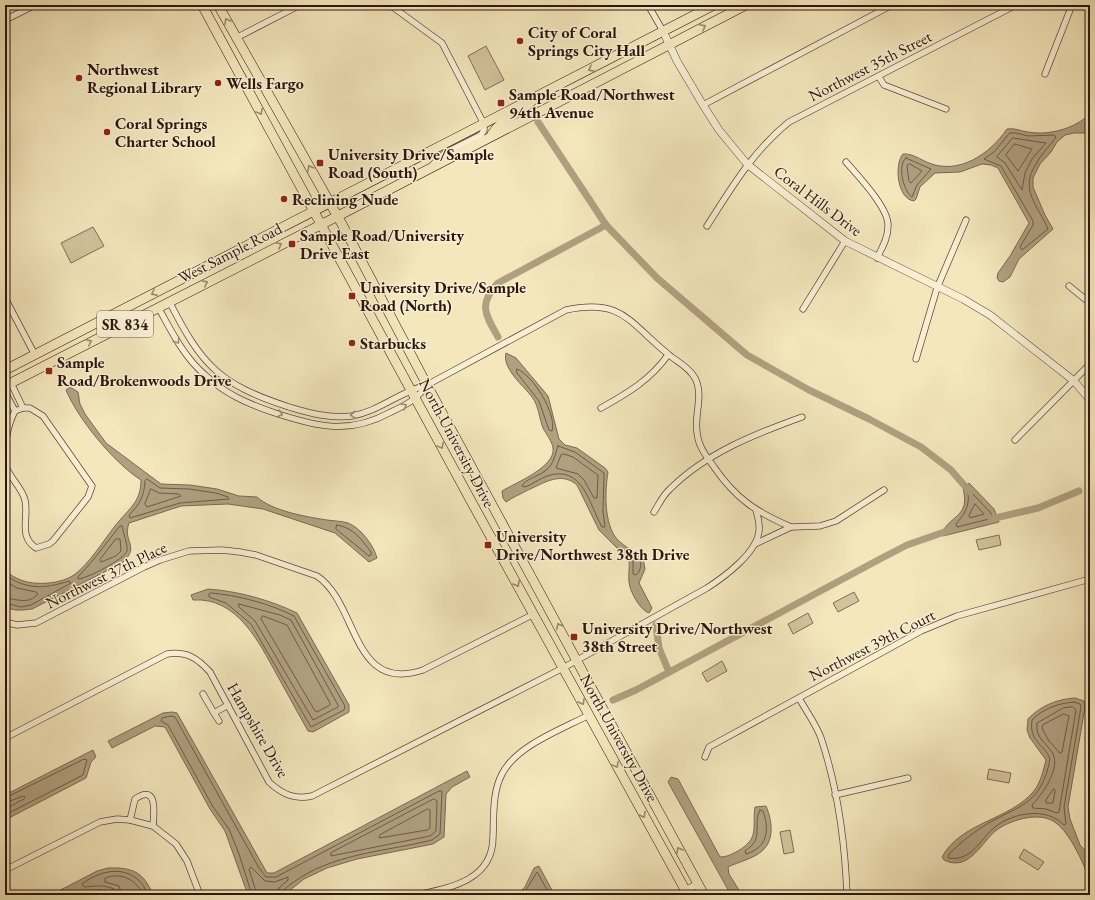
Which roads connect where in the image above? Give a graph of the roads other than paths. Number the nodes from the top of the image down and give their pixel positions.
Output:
1 (34, 5) edge
2 (202, 5) edge
3 (218, 5) edge
4 (300, 5) edge
5 (390, 5) edge
6 (648, 5) edge
7 (714, 5) edge
8 (746, 5) edge
9 (892, 5) edge
10 (1016, 5) edge
11 (1072, 5) edge
12 (28, 7) edge
13 (5, 20) edge
14 (216, 31) junction
15 (663, 31) junction
16 (236, 38) junction
17 (221, 40) junction
18 (669, 45) junction
19 (244, 53) junction
20 (1045, 74) dead end
21 (879, 77) junction
22 (538, 96) junction
23 (703, 105) junction
24 (946, 109) dead end
25 (484, 124) junction
26 (491, 136) junction
27 (846, 162) dead end
28 (747, 164) junction
29 (430, 167) junction
30 (330, 202) junction
31 (313, 211) junction
32 (338, 216) junction
33 (966, 220) dead end
34 (320, 224) junction
35 (707, 226) dead end
36 (845, 242) junction
37 (877, 258) junction
38 (1069, 286) dead end
39 (937, 288) junction
40 (5, 298) edge
41 (169, 301) junction
42 (1090, 303) edge
43 (158, 307) junction
44 (803, 309) dead end
45 (118, 312) junction
46 (35, 355) junction
47 (200, 355) junction
48 (668, 355) junction
49 (916, 359) dead end
50 (56, 360) junction
51 (191, 361) junction
52 (1090, 364) edge
53 (5, 370) edge
54 (1074, 380) junction
55 (7, 382) edge
56 (427, 385) junction
57 (411, 389) junction
58 (5, 392) edge
59 (254, 395) junction
60 (416, 399) junction
61 (1090, 400) edge
62 (250, 404) junction
63 (383, 405) junction
64 (23, 408) junction
65 (601, 408) dead end
66 (15, 411) junction
67 (389, 414) junction
68 (321, 416) junction
69 (802, 418) dead end
70 (316, 425) junction
71 (1015, 440) dead end
72 (708, 459) junction
73 (884, 490) dead end
74 (486, 493) junction
75 (471, 501) junction
76 (494, 508) junction
77 (756, 510) junction
78 (654, 512) dead end
79 (479, 516) junction
80 (791, 527) junction
81 (755, 544) junction
82 (1090, 579) edge
83 (534, 614) junction
84 (5, 622) edge
85 (577, 661) junction
86 (563, 668) junction
87 (204, 694) dead end
88 (799, 698) junction
89 (228, 704) junction
90 (214, 713) junction
91 (589, 715) junction
92 (219, 721) dead end
93 (5, 738) edge
94 (705, 757) dead end
95 (908, 778) dead end
96 (835, 794) junction
97 (130, 820) junction
98 (152, 826) junction
99 (5, 870) edge
100 (698, 884) junction
101 (687, 893) edge
102 (200, 895) edge
103 (416, 895) edge
104 (677, 895) edge
105 (704, 895) edge
106 (847, 895) edge

1 - 12 street
2 - 14 main road, North University Drive
16 -> 3 main road, North University Drive
4 - 16 street
5 - 25 street
6 - 15 street, Coral Hills Drive
7 - 15 main road, West Sample Road
18 -> 8 main road, West Sample Road
9 - 23 street
10 - 21 street, Northwest 35th Street
11 - 20 street
12 - 13 street
14 - 16 main road
14 - 17 main road, North University Drive
15 - 18 street, Coral Hills Drive
15 -> 22 main road, West Sample Road
16 - 19 main road, North University Drive
17 - 19 main road
17 -> 31 main road, North University Drive
18 - 23 street, Coral Hills Drive
18 - 26 main road, West Sample Road
30 -> 19 main road, North University Drive
21 - 24 street
21 - 28 street, Northwest 35th Street
22 - 25 main road, West Sample Road
22 - 26 main road
23 - 28 street, Coral Hills Drive
25 - 29 street
25 - 30 main road, West Sample Road
26 - 29 main road, West Sample Road
27 - 37 street
28 - 35 street, Northwest 35th Street
28 - 36 street, Coral Hills Drive
29 - 32 main road, West Sample Road
30 - 31 main road, West Sample Road
30 - 32 main road, North University Drive
31 - 34 main road, North University Drive
31 -> 45 main road, West Sample Road / SR 834
32 - 34 main road, West Sample Road / SR 834
32 - 56 main road, North University Drive
33 - 39 street
41 -> 34 main road, West Sample Road / SR 834
34 - 57 main road, North University Drive
36 - 37 street, Coral Hills Drive
36 - 44 street
37 - 39 street, Coral Hills Drive
38 - 42 street
39 - 49 street
39 - 54 street, Coral Hills Drive
40 - 46 street
41 - 43 main road, West Sample Road / SR 834
41 - 47 street
50 -> 43 main road, West Sample Road / SR 834
43 -> 51 street
45 - 46 main road, West Sample Road / SR 834
45 - 50 main road
46 - 53 main road, West Sample Road / SR 834
46 - 55 main road
47 - 51 street
47 - 59 street
48 - 56 street
48 - 65 street
48 - 72 street
50 - 55 main road, West Sample Road / SR 834
51 - 62 street
52 - 54 street
54 - 61 street, Coral Hills Drive
54 - 71 street
55 - 64 street
56 - 57 street
56 - 60 street
56 - 74 main road, North University Drive
57 - 60 main road, North University Drive
57 - 63 street
58 - 66 street
59 - 62 street
59 - 68 street
67 -> 60 street
60 -> 75 main road, North University Drive
62 -> 70 street
63 - 67 street
63 -> 68 street
64 - 66 street
64 - 66 street
67 - 70 street
68 - 70 street
69 - 72 street
72 - 77 street
72 - 78 street
73 - 80 street
74 - 75 main road
74 - 76 main road, North University Drive
75 - 79 main road, North University Drive
76 - 79 main road
85 -> 76 main road, North University Drive
77 - 80 street
77 - 81 street
79 -> 83 main road, North University Drive
80 - 81 street
81 - 85 street, Hampshire Drive
82 - 88 street, Northwest 39th Court
83 - 84 street, Northwest 37th Place
83 - 86 main road, North University Drive
85 - 86 street, Hampshire Drive
100 -> 85 main road, North University Drive
86 - 89 street, Hampshire Drive
86 -> 91 main road, North University Drive
87 - 90 street
88 - 94 street, Northwest 39th Court
88 - 96 street
89 - 90 street
89 - 93 street, Hampshire Drive
90 - 92 street
91 -> 101 main road, North University Drive
91 - 103 street
95 - 96 street
96 - 106 street
97 - 98 street
97 - 98 street
97 - 99 street
98 - 102 street
100 - 101 street
100 - 105 main road, North University Drive
101 - 104 street

